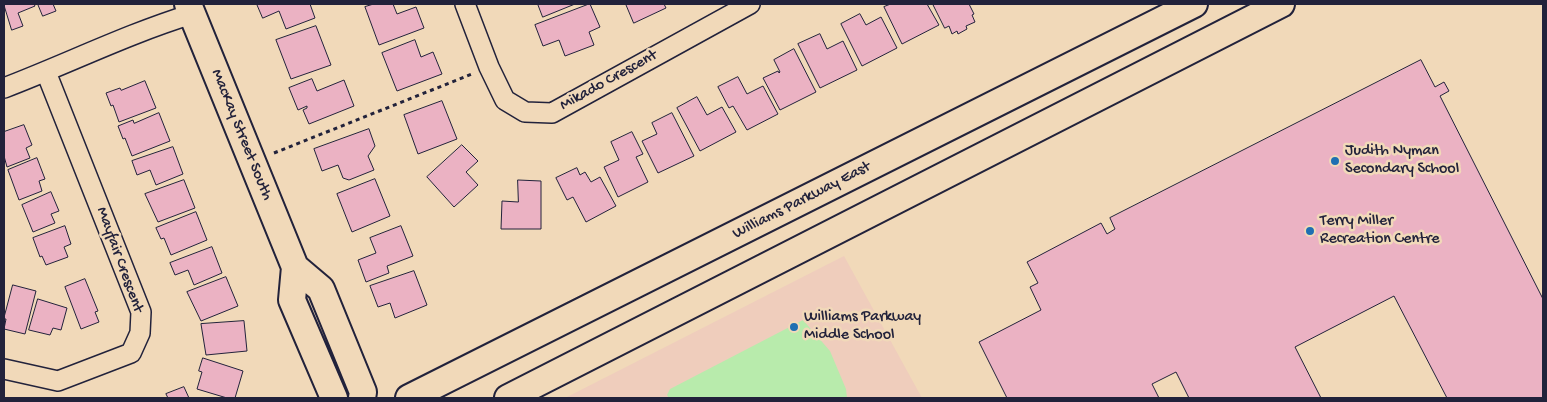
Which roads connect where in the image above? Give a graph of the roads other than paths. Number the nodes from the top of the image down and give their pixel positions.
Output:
1 (465, 4) edge
2 (750, 4) edge
3 (1194, 4) edge
4 (1281, 4) edge
5 (730, 8) edge
6 (190, 9) edge
7 (46, 72) junction
8 (4, 88) edge
9 (295, 267) junction
10 (4, 369) edge
11 (334, 398) edge
12 (362, 398) edge
13 (409, 398) edge
14 (508, 398) edge

1 - 5 street, Mikado Crescent
2 - 5 street, Mikado Crescent
3 - 13 main road, Williams Parkway East
4 - 14 main road
6 - 7 street
6 - 9 main road, MacKay Street South
7 - 8 street
7 - 10 street, Mayfair Crescent
9 - 11 main road, MacKay Street South
9 - 12 main road, MacKay Street South

